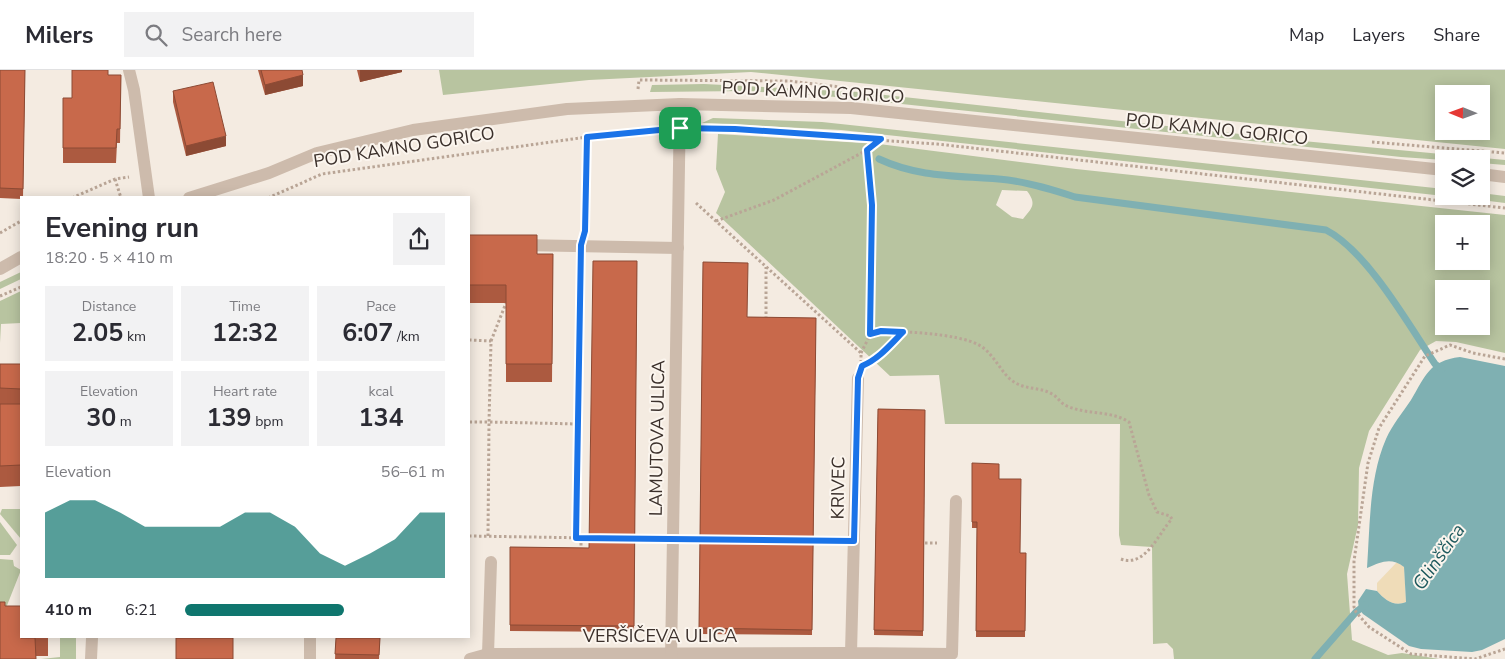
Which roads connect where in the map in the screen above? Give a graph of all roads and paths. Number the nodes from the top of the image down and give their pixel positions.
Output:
1 (129, 70) edge
2 (680, 104) junction
3 (680, 128) junction
4 (587, 137) junction
5 (881, 139) junction
6 (867, 150) junction
7 (1435, 169) edge
8 (1490, 175) edge
9 (130, 177) dead end
10 (1505, 177) edge
11 (115, 179) junction
12 (679, 187) junction
13 (77, 196) edge
14 (120, 196) edge
15 (149, 196) edge
16 (195, 196) edge
17 (272, 196) edge
18 (1505, 208) edge
19 (716, 221) junction
20 (20, 222) edge
21 (0, 233) edge
22 (505, 245) edge
23 (581, 245) junction
24 (678, 248) junction
25 (20, 258) edge
26 (766, 267) junction
27 (0, 268) edge
28 (20, 286) edge
29 (0, 296) edge
30 (506, 303) edge
31 (766, 326) edge
32 (903, 332) junction
33 (870, 334) junction
34 (470, 340) edge
35 (491, 341) junction
36 (861, 353) junction
37 (1505, 359) edge
38 (858, 378) dead end
39 (470, 422) edge
40 (489, 422) junction
41 (578, 424) junction
42 (956, 501) dead end
43 (470, 536) edge
44 (488, 536) junction
45 (576, 538) junction
46 (581, 538) junction
47 (600, 538) edge
48 (627, 538) edge
49 (673, 539) junction
50 (809, 541) edge
51 (854, 541) junction
52 (918, 543) edge
53 (955, 544) junction
54 (582, 557) edge
55 (1121, 559) dead end
56 (491, 562) dead end
57 (92, 638) edge
58 (310, 638) edge
59 (1505, 649) edge
60 (488, 654) junction
61 (671, 656) edge
62 (851, 656) edge
63 (91, 659) edge
64 (310, 659) edge
65 (470, 659) edge

1 - 15 street
2 - 3 street, LAMUTOVA ULICA
2 - 7 street, POD KAMNO GORICO
2 - 16 street, POD KAMNO GORICO
3 - 4 path, POD KAMNO GORICO
3 - 5 path, POD KAMNO GORICO
3 - 12 street, LAMUTOVA ULICA
4 - 17 path, POD KAMNO GORICO
4 - 23 path
5 - 6 path
5 - 18 path, POD KAMNO GORICO
6 - 19 path
6 - 33 path
8 - 10 street
9 - 11 path
11 - 13 path
11 - 14 path
12 - 19 path
12 - 24 street, LAMUTOVA ULICA
19 - 26 path
20 - 21 path
22 - 23 street
23 - 24 street
23 - 41 path
24 - 49 street, LAMUTOVA ULICA
25 - 27 street
26 - 31 path
26 - 36 path
28 - 29 path
30 - 35 path
32 - 33 path
32 - 36 path
32 - 55 path
33 - 36 path
34 - 35 path
35 - 40 path
37 - 59 path
38 - 51 street, KRIVEC
39 - 40 path
40 - 41 path
40 - 44 path
41 - 45 path
42 - 53 street
43 - 44 path
44 - 45 path
45 - 46 path
46 - 47 path
46 - 54 path
48 - 49 path
49 - 61 street, LAMUTOVA ULICA
50 - 51 path
51 - 62 street, KRIVEC
52 - 53 path
53 - 62 street, VERŠIČEVA ULICA
56 - 60 street
57 - 63 street
58 - 64 street
60 - 61 street, VERŠIČEVA ULICA
60 - 65 street, VERŠIČEVA ULICA
61 - 62 street, VERŠIČEVA ULICA

